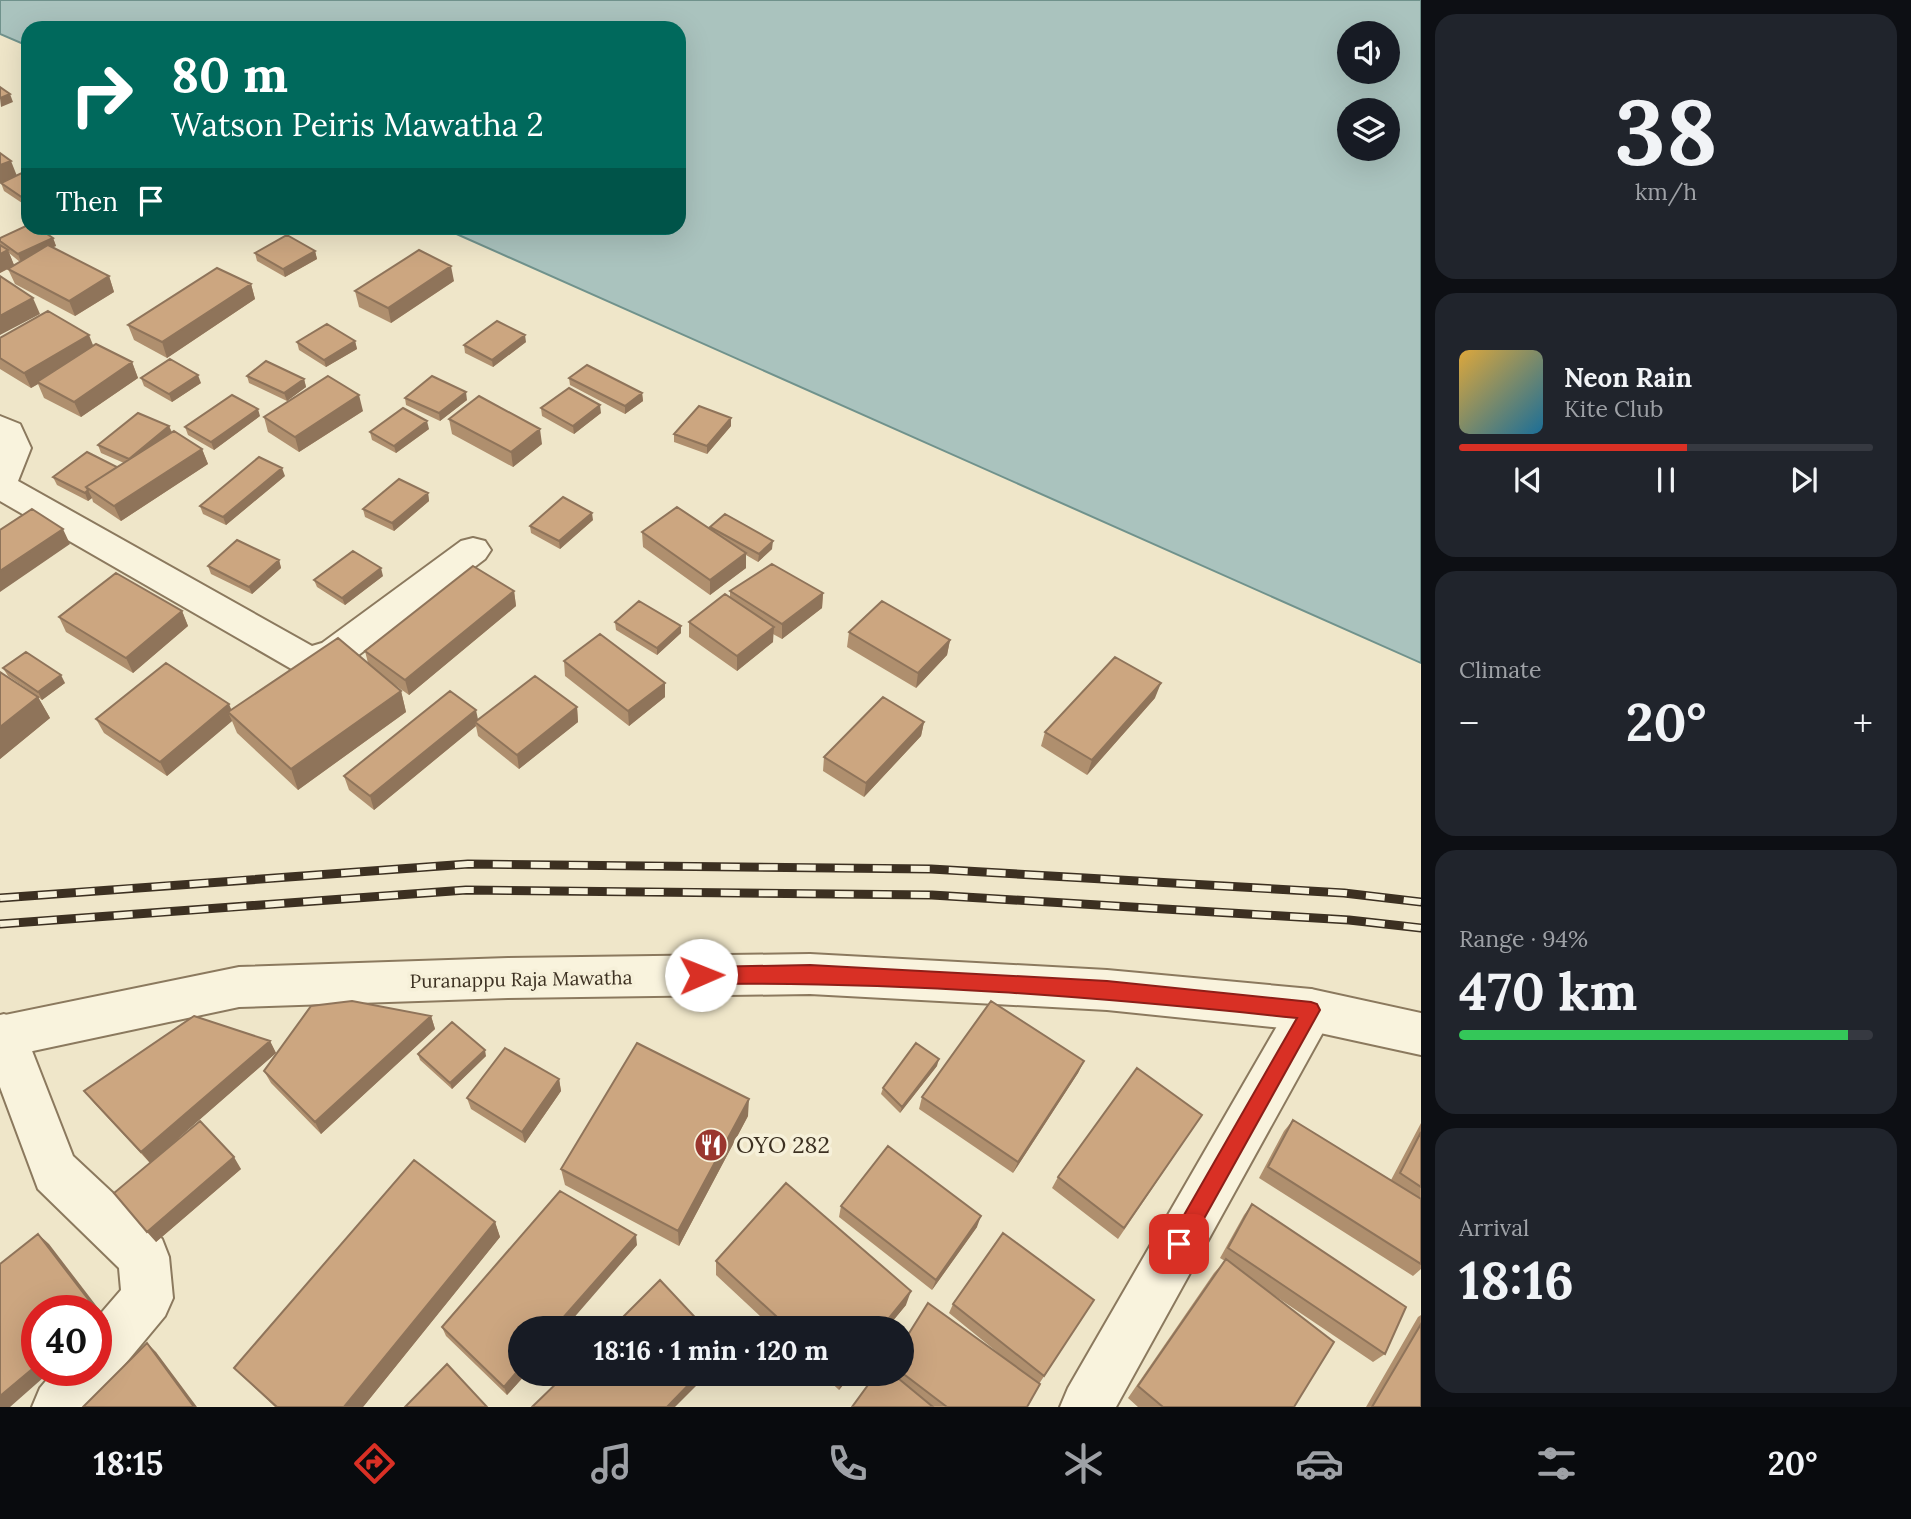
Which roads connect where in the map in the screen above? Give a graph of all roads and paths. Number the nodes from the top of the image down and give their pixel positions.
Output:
1 (0, 427) edge
2 (0, 486) edge
3 (472, 550) dead end
4 (1311, 1010) junction
5 (1421, 1034) edge
6 (2, 1036) edge
7 (112, 1341) edge
8 (76, 1386) edge
9 (59, 1407) edge
10 (1087, 1407) edge

1 - 2 street
2 - 3 street
4 - 5 street, Puranappu Raja Mawatha
4 - 6 street, Puranappu Raja Mawatha
4 - 10 street
6 - 7 street
8 - 9 street

